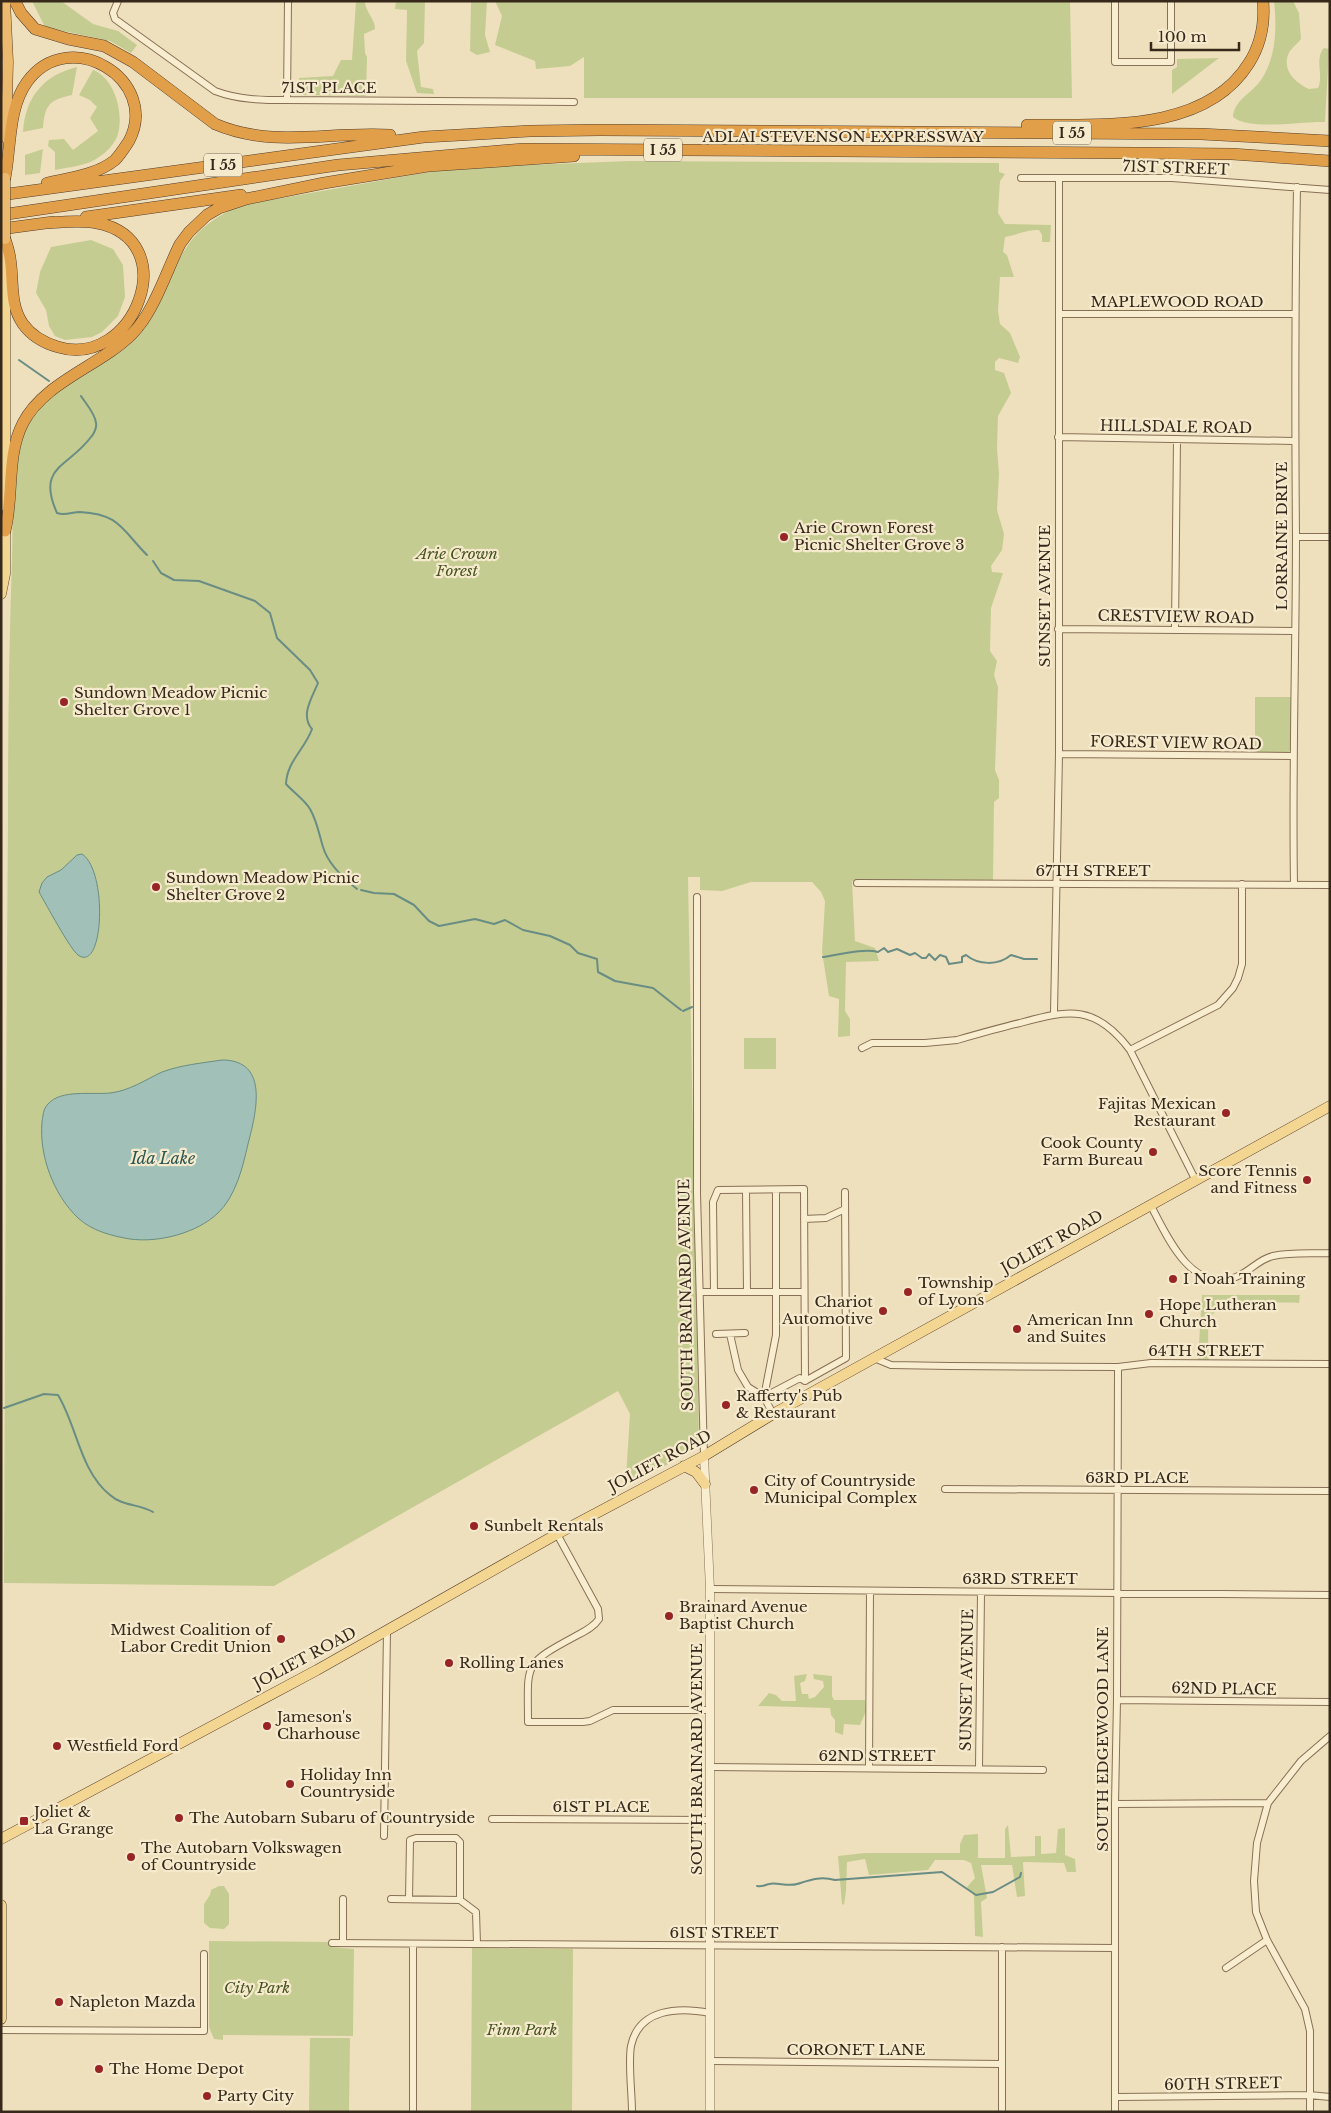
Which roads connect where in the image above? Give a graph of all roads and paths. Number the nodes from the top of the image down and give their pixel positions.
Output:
1 (5, 1) edge
2 (15, 1) edge
3 (118, 1) edge
4 (288, 1) edge
5 (1115, 1) edge
6 (1171, 1) edge
7 (1263, 1) edge
8 (287, 100) junction
9 (574, 102) dead end
10 (935, 132) junction
11 (424, 137) junction
12 (1330, 141) edge
13 (596, 150) junction
14 (8, 154) junction
15 (1330, 161) edge
16 (5, 178) joint
17 (1021, 178) dead end
18 (1059, 179) junction
19 (324, 183) junction
20 (1297, 187) junction
21 (1330, 190) edge
22 (22, 193) junction
23 (1, 195) edge
24 (1, 215) edge
25 (47, 223) junction
26 (3, 234) edge
27 (7, 258) junction
28 (1059, 314) junction
29 (1294, 314) junction
30 (1058, 437) junction
31 (1177, 439) junction
32 (1294, 441) junction
33 (5, 531) junction
34 (1296, 537) junction
35 (1330, 537) edge
36 (1, 594) edge
37 (1058, 629) junction
38 (1175, 630) junction
39 (1294, 631) junction
40 (1059, 754) junction
41 (1292, 756) junction
42 (857, 883) dead end
43 (1055, 884) junction
44 (1242, 884) junction
45 (1294, 884) junction
46 (1330, 885) edge
47 (697, 897) dead end
48 (1054, 1013) junction
49 (862, 1048) dead end
50 (1130, 1050) junction
51 (1330, 1106) edge
52 (1195, 1179) junction
53 (746, 1190) junction
54 (776, 1190) junction
55 (845, 1192) dead end
56 (1150, 1204) junction
57 (845, 1209) junction
58 (804, 1218) junction
59 (1330, 1253) edge
60 (700, 1292) junction
61 (714, 1292) junction
62 (746, 1292) junction
63 (777, 1292) junction
64 (804, 1292) junction
65 (745, 1333) dead end
66 (716, 1334) dead end
67 (730, 1334) junction
68 (874, 1358) junction
69 (1330, 1364) edge
70 (1118, 1367) junction
71 (804, 1380) junction
72 (764, 1397) junction
73 (773, 1414) junction
74 (704, 1456) junction
75 (684, 1466) junction
76 (705, 1484) junction
77 (945, 1489) dead end
78 (1116, 1491) junction
79 (1330, 1491) edge
80 (557, 1534) junction
81 (710, 1589) junction
82 (870, 1591) junction
83 (980, 1592) junction
84 (1116, 1593) junction
85 (1330, 1595) edge
86 (387, 1630) junction
87 (1118, 1700) junction
88 (1330, 1702) edge
89 (710, 1710) junction
90 (1330, 1736) edge
91 (710, 1767) junction
92 (869, 1768) junction
93 (979, 1768) junction
94 (1043, 1770) dead end
95 (1268, 1803) junction
96 (1115, 1804) junction
97 (492, 1819) dead end
98 (710, 1820) junction
99 (384, 1836) dead end
100 (1, 1839) edge
101 (343, 1899) dead end
102 (391, 1899) dead end
103 (409, 1899) junction
104 (460, 1900) junction
105 (1, 1905) edge
106 (1267, 1940) junction
107 (332, 1943) dead end
108 (343, 1943) junction
109 (413, 1944) junction
110 (477, 1944) junction
111 (710, 1946) junction
112 (1002, 1947) junction
113 (1115, 1948) junction
114 (204, 1954) dead end
115 (1226, 1968) dead end
116 (710, 2013) junction
117 (1, 2019) edge
118 (1, 2030) edge
119 (710, 2061) junction
120 (1002, 2064) junction
121 (1309, 2095) junction
122 (1116, 2097) junction
123 (1330, 2097) edge
124 (413, 2112) edge
125 (632, 2112) edge
126 (710, 2112) edge
127 (1002, 2112) edge
128 (1116, 2112) edge
129 (1310, 2112) edge

1 - 14 highway
2 - 11 highway
3 - 8 street, 71ST PLACE
4 - 8 street
5 - 6 street
7 - 10 highway
8 - 9 street, 71ST PLACE
10 - 11 highway, ADLAI STEVENSON EXPRESSWAY / I 55
10 - 12 highway, ADLAI STEVENSON EXPRESSWAY / I 55
11 - 22 highway, ADLAI STEVENSON EXPRESSWAY / I 55
13 - 15 highway, ADLAI STEVENSON EXPRESSWAY / I 55
13 - 19 highway
13 - 24 highway, ADLAI STEVENSON EXPRESSWAY / I 55
14 - 16 highway
14 - 22 highway
16 - 26 highway, bridge
17 - 18 street, 71ST STREET
18 - 20 street, 71ST STREET
18 - 28 street, SUNSET AVENUE
19 - 25 highway
19 - 33 highway
20 - 21 street, 71ST STREET
20 - 29 street, LORRAINE DRIVE
22 - 23 highway, ADLAI STEVENSON EXPRESSWAY / I 55
25 - 26 highway
25 - 27 highway
26 - 27 highway
27 - 33 main road
28 - 29 street, MAPLEWOOD ROAD
28 - 30 street, SUNSET AVENUE
29 - 32 street, LORRAINE DRIVE
30 - 31 street, HILLSDALE ROAD
30 - 37 street, SUNSET AVENUE
31 - 32 street, HILLSDALE ROAD
31 - 38 street
32 - 34 street, LORRAINE DRIVE
33 - 36 main road
34 - 35 street
34 - 39 street, LORRAINE DRIVE
37 - 38 street, CRESTVIEW ROAD
37 - 40 street, SUNSET AVENUE
38 - 39 street, CRESTVIEW ROAD
39 - 41 street, LORRAINE DRIVE
40 - 41 street, FOREST VIEW ROAD
40 - 43 street, SUNSET AVENUE
41 - 45 street, LORRAINE DRIVE
42 - 43 street, 67TH STREET
43 - 44 street, 67TH STREET
43 - 48 street, SUNSET AVENUE
44 - 45 street, 67TH STREET
44 - 50 street
45 - 46 street, 67TH STREET
47 - 60 street, SOUTH BRAINARD AVENUE
48 - 49 street
48 - 50 street
50 - 52 street
51 - 52 main road, JOLIET ROAD
52 - 56 main road, JOLIET ROAD
53 - 54 street
53 - 61 street
53 - 62 street
54 - 58 street
54 - 63 street
55 - 57 street
56 - 59 street
56 - 68 main road, JOLIET ROAD
57 - 58 street
57 - 71 street
58 - 64 street
60 - 61 street
60 - 74 street, SOUTH BRAINARD AVENUE
61 - 62 street
62 - 63 street
63 - 64 street
63 - 72 street
64 - 71 street
65 - 67 street
66 - 67 street
67 - 72 street
68 - 70 street, 64TH STREET
68 - 73 main road, JOLIET ROAD
69 - 70 street, 64TH STREET
70 - 78 street, SOUTH EDGEWOOD LANE
71 - 72 street
72 - 73 street
73 - 74 main road, JOLIET ROAD
74 - 75 main road, JOLIET ROAD
74 - 76 street, SOUTH BRAINARD AVENUE
75 - 76 main road
75 - 80 main road, JOLIET ROAD
76 - 81 street, SOUTH BRAINARD AVENUE
77 - 78 street, 63RD PLACE
78 - 79 street, 63RD PLACE
78 - 84 street, SOUTH EDGEWOOD LANE
80 - 86 main road, JOLIET ROAD
80 - 89 street
81 - 82 street, 63RD STREET
81 - 89 street, SOUTH BRAINARD AVENUE
82 - 83 street, 63RD STREET
82 - 92 street
83 - 84 street, 63RD STREET
83 - 93 street, SUNSET AVENUE
84 - 85 street, 63RD STREET
84 - 87 street, SOUTH EDGEWOOD LANE
86 - 99 street
86 - 100 main road, JOLIET ROAD
87 - 88 street, 62ND PLACE
87 - 96 street, SOUTH EDGEWOOD LANE
89 - 91 street, SOUTH BRAINARD AVENUE
90 - 95 street
91 - 92 street, 62ND STREET
91 - 98 street, SOUTH BRAINARD AVENUE
92 - 93 street, 62ND STREET
93 - 94 street, 62ND STREET
95 - 96 street
95 - 106 street
96 - 113 street, SOUTH EDGEWOOD LANE
97 - 98 street, 61ST PLACE
98 - 111 street, SOUTH BRAINARD AVENUE
101 - 108 street
102 - 103 street
103 - 104 street
103 - 104 street
104 - 110 street
105 - 117 main road
106 - 115 street
106 - 121 street
107 - 108 street, 61ST STREET
108 - 109 street, 61ST STREET
109 - 110 street, 61ST STREET
109 - 124 street
110 - 111 street, 61ST STREET
111 - 112 street, 61ST STREET
111 - 116 street, SOUTH BRAINARD AVENUE
112 - 113 street, 61ST STREET
112 - 120 street
113 - 122 street, SOUTH EDGEWOOD LANE
114 - 118 street
116 - 119 street, SOUTH BRAINARD AVENUE
116 - 125 street
119 - 120 street, CORONET LANE
119 - 126 street, SOUTH BRAINARD AVENUE
120 - 127 street
121 - 122 street, 60TH STREET
121 - 123 street, 60TH STREET
121 - 129 street
122 - 128 street, SOUTH EDGEWOOD LANE

